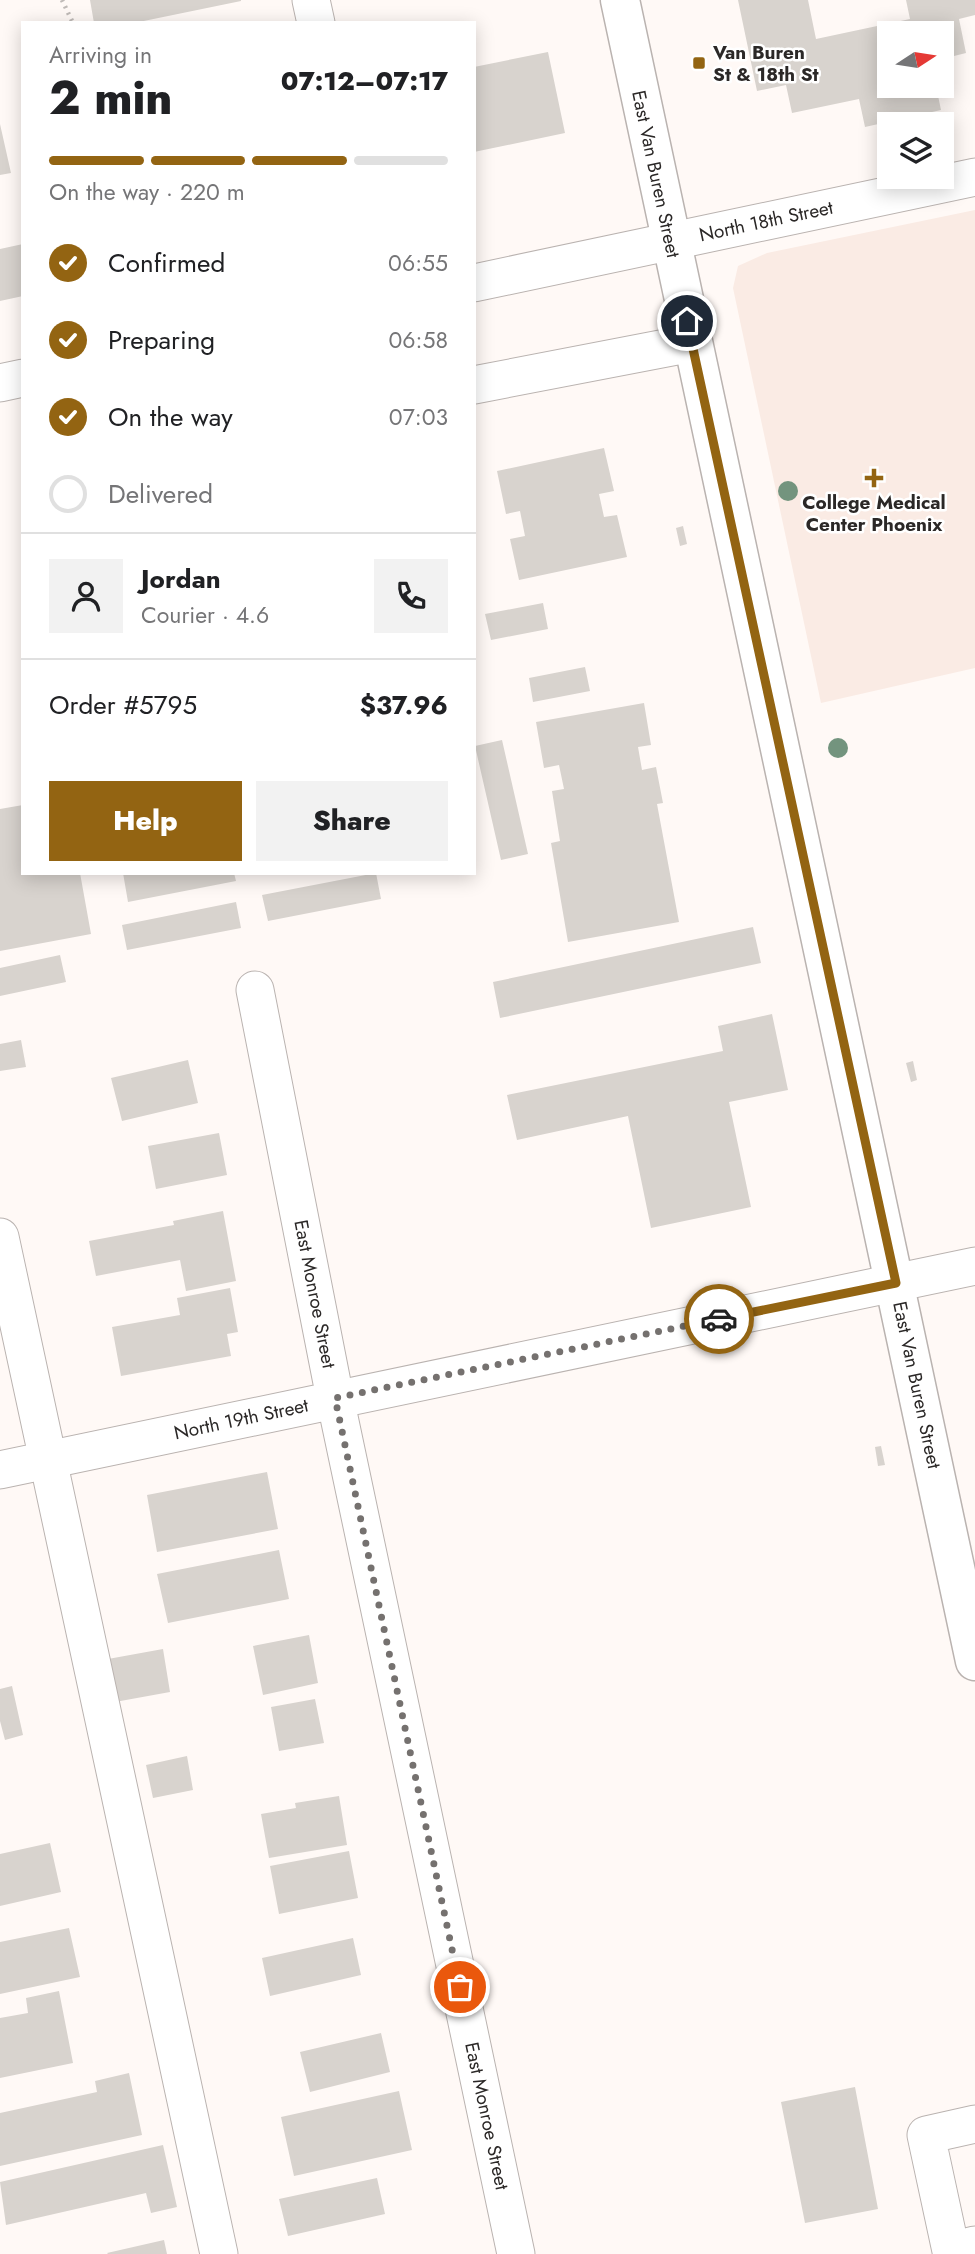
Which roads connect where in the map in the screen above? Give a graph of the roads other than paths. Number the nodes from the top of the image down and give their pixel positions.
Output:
1 (311, 0) edge
2 (620, 0) edge
3 (316, 21) edge
4 (975, 177) edge
5 (670, 242) junction
6 (476, 283) edge
7 (692, 343) junction
8 (21, 378) edge
9 (0, 383) edge
10 (476, 386) edge
11 (255, 990) dead end
12 (0, 1237) edge
13 (975, 1266) edge
14 (896, 1283) junction
15 (335, 1398) junction
16 (47, 1461) junction
17 (0, 1470) edge
18 (975, 1661) edge
19 (975, 2124) edge
20 (975, 2245) edge
21 (219, 2254) edge
22 (516, 2254) edge

1 - 3 street
2 - 5 main road, East Van Buren Street
4 - 5 street, North 18th Street
5 - 6 street, North 18th Street
5 - 7 main road, East Van Buren Street
7 - 10 street
7 - 14 main road, East Van Buren Street
8 - 9 street
11 - 15 street, East Monroe Street
12 - 16 street
13 - 14 street, North 19th Street
14 - 15 street, North 19th Street
14 - 18 main road, East Van Buren Street
15 - 16 street, North 19th Street
15 - 22 street, East Monroe Street
16 - 17 street, North 19th Street
16 - 21 street
19 - 20 street

